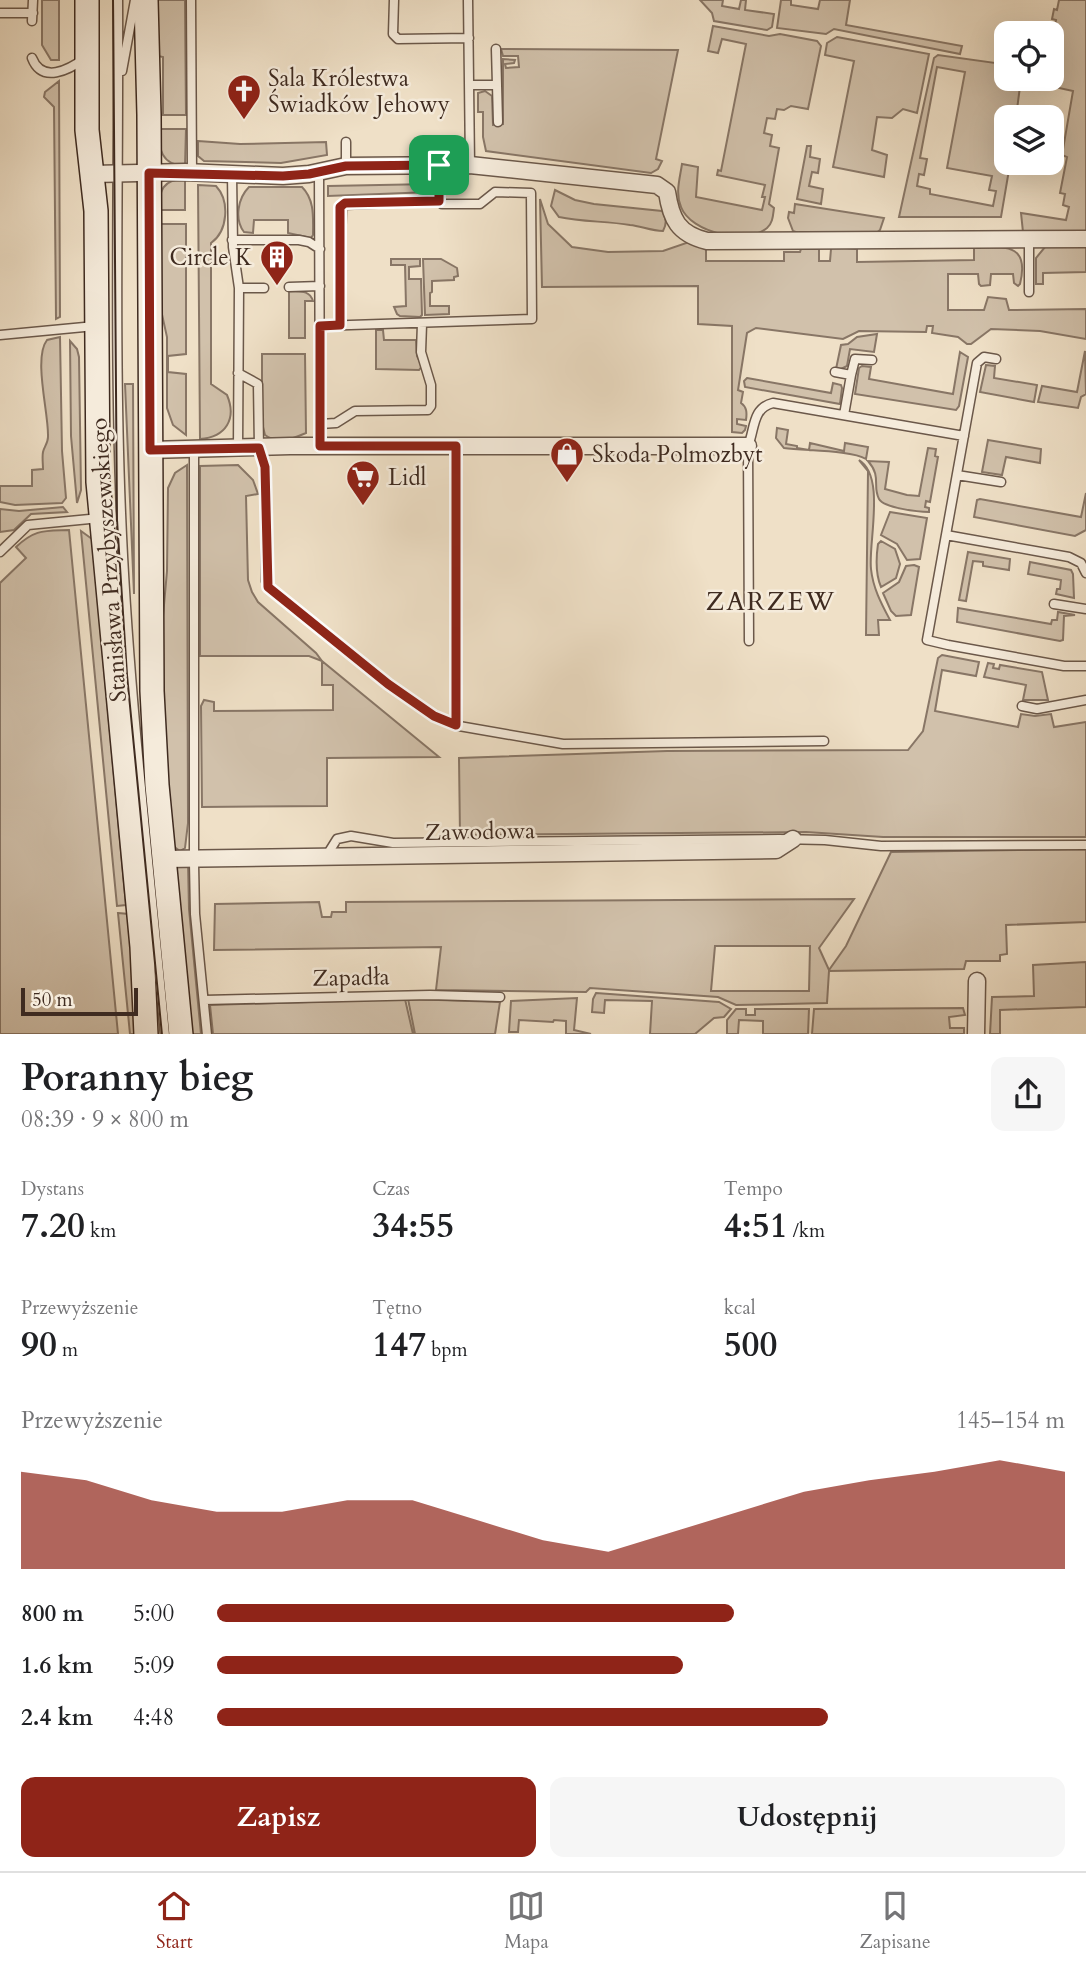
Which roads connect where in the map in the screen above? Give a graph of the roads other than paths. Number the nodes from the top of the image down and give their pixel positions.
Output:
1 (33, 0) edge
2 (87, 0) edge
3 (118, 0) edge
4 (135, 0) edge
5 (146, 0) edge
6 (191, 0) edge
7 (394, 0) edge
8 (468, 0) edge
9 (0, 13) edge
10 (469, 37) junction
11 (496, 48) dead end
12 (87, 57) junction
13 (32, 58) dead end
14 (469, 85) junction
15 (497, 85) junction
16 (118, 91) junction
17 (498, 122) dead end
18 (346, 142) dead end
19 (439, 165) junction
20 (470, 165) junction
21 (346, 166) junction
22 (319, 172) junction
23 (118, 173) junction
24 (149, 173) junction
25 (192, 173) junction
26 (92, 174) junction
27 (232, 174) junction
28 (439, 201) junction
29 (1086, 239) edge
30 (233, 240) junction
31 (1028, 240) junction
32 (320, 249) junction
33 (320, 286) junction
34 (289, 287) dead end
35 (239, 288) junction
36 (264, 288) dead end
37 (1028, 292) dead end
38 (422, 324) junction
39 (340, 325) junction
40 (96, 326) junction
41 (320, 326) junction
42 (0, 335) edge
43 (996, 359) dead end
44 (872, 360) dead end
45 (835, 372) dead end
46 (238, 373) junction
47 (851, 375) junction
48 (844, 415) junction
49 (320, 424) junction
50 (964, 436) junction
51 (320, 446) junction
52 (456, 446) junction
53 (748, 446) junction
54 (259, 448) junction
55 (194, 449) junction
56 (238, 449) junction
57 (150, 450) junction
58 (957, 475) junction
59 (1001, 482) dead end
60 (100, 518) junction
61 (946, 536) junction
62 (2, 548) edge
63 (1086, 573) edge
64 (1054, 604) dead end
65 (1086, 609) edge
66 (749, 641) dead end
67 (1086, 666) edge
68 (1086, 700) edge
69 (1022, 706) dead end
70 (456, 725) junction
71 (824, 741) dead end
72 (793, 839) joint
73 (1086, 845) edge
74 (194, 858) junction
75 (164, 859) junction
76 (977, 981) dead end
77 (500, 997) dead end
78 (204, 1000) junction
79 (146, 1034) edge
80 (165, 1034) edge
81 (181, 1034) edge
82 (207, 1034) edge
83 (976, 1034) edge

1 - 9 lane
2 - 12 main road, Stanisława Przybyszewskiego
3 - 16 lane
4 - 16 lane
5 - 24 main road, Stanisława Przybyszewskiego
6 - 25 lane
7 - 10 lane
8 - 10 lane
10 - 14 lane
11 - 15 lane
12 - 13 lane
12 - 26 main road, Stanisława Przybyszewskiego
14 - 15 lane
14 - 20 lane
15 - 17 lane
16 - 23 lane
18 - 21 lane
19 - 20 street
19 - 21 street
19 - 28 lane
20 - 31 street
21 - 22 street
22 - 27 street
22 - 32 lane
23 - 24 street
23 - 26 street
23 - 80 lane
24 - 25 street
24 - 57 main road, Stanisława Przybyszewskiego
25 - 27 street
26 - 40 main road, Stanisława Przybyszewskiego
27 - 30 lane
28 - 38 lane
28 - 39 lane
29 - 31 street
30 - 32 lane
30 - 35 lane
31 - 37 lane
32 - 33 lane
33 - 34 lane
33 - 41 lane
35 - 36 lane
35 - 46 lane
38 - 39 lane
38 - 49 lane
39 - 41 lane
40 - 42 lane
40 - 60 main road, Stanisława Przybyszewskiego
41 - 49 lane
43 - 50 lane
44 - 47 lane
45 - 47 lane
46 - 54 lane
46 - 56 lane
47 - 48 lane
48 - 50 lane
48 - 53 lane
49 - 51 lane
50 - 58 lane
51 - 52 street
51 - 54 street
52 - 53 street
52 - 70 lane
53 - 66 lane
54 - 56 street
54 - 70 lane
55 - 56 street
55 - 57 street
55 - 74 lane
57 - 75 main road, Stanisława Przybyszewskiego
58 - 59 lane
58 - 61 lane
60 - 62 lane
60 - 79 main road, Stanisława Przybyszewskiego
61 - 63 lane
61 - 67 lane
64 - 65 lane
68 - 69 lane
70 - 71 lane
72 - 73 lane
72 - 74 street, Zawodowa
74 - 75 street, Zawodowa
74 - 78 lane
75 - 81 main road, Stanisława Przybyszewskiego
76 - 83 street
77 - 78 lane, Zapadła
78 - 82 lane

